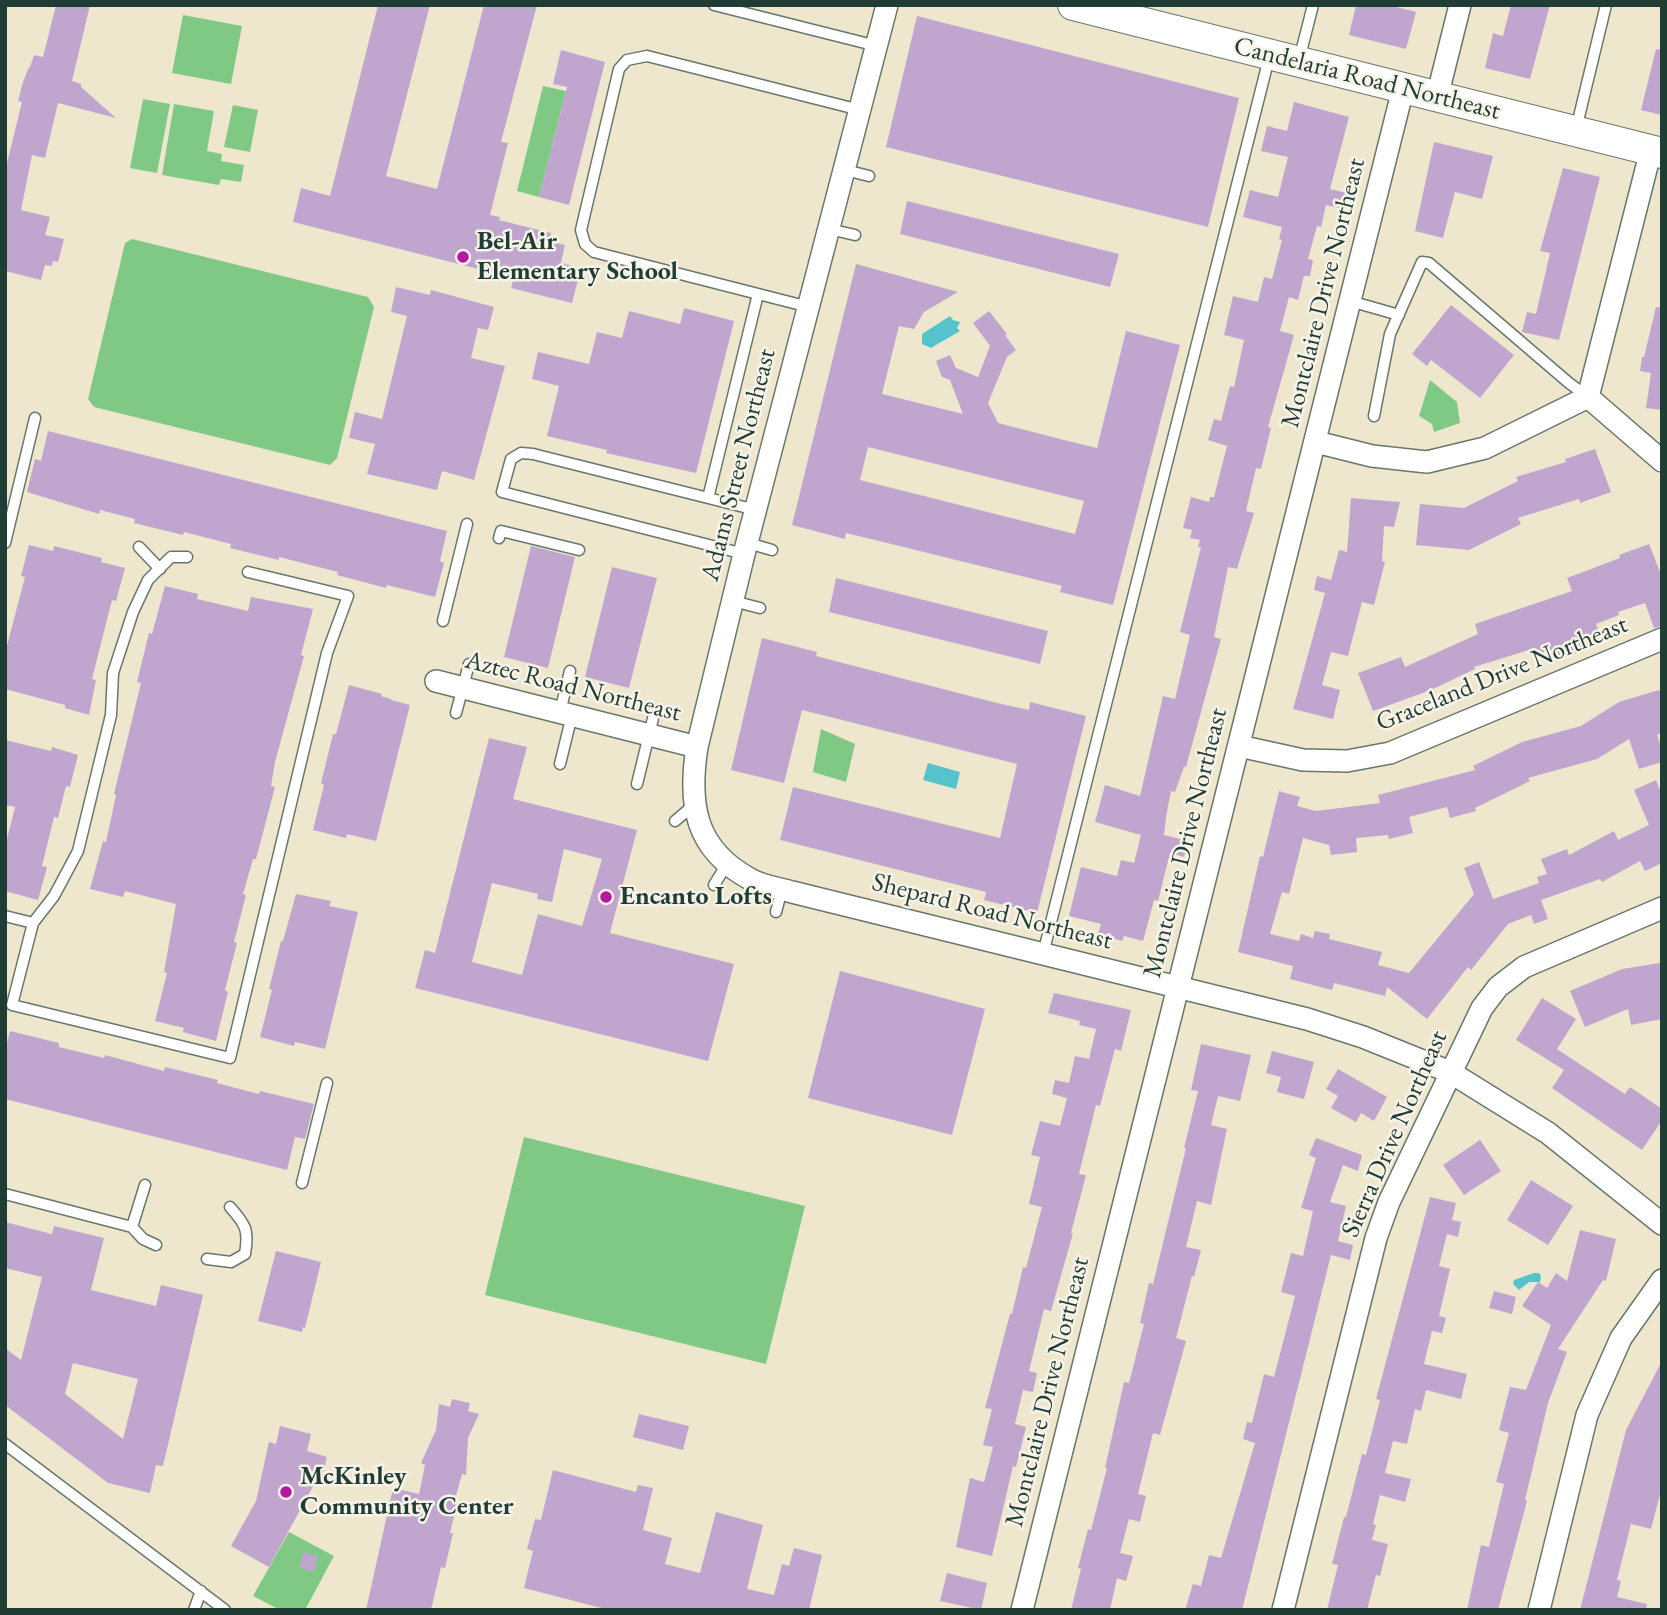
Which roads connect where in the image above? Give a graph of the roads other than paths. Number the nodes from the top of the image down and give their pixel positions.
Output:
1 (714, 5) edge
2 (887, 5) edge
3 (1073, 5) edge
4 (1313, 5) edge
5 (1460, 5) edge
6 (1606, 5) edge
7 (1161, 16) edge
8 (877, 46) junction
9 (1270, 55) junction
10 (1298, 62) junction
11 (1403, 89) junction
12 (1437, 97) junction
13 (860, 110) junction
14 (1575, 131) junction
15 (1656, 152) edge
16 (845, 170) junction
17 (869, 176) dead end
18 (830, 229) junction
19 (855, 235) dead end
20 (758, 293) junction
21 (1350, 301) junction
22 (809, 307) junction
23 (1399, 315) junction
24 (1588, 397) junction
25 (1374, 416) dead end
26 (35, 418) dead end
27 (1316, 442) junction
28 (1662, 461) edge
29 (708, 498) junction
30 (756, 510) junction
31 (467, 524) dead end
32 (499, 538) dead end
33 (5, 543) edge
34 (139, 547) dead end
35 (746, 549) junction
36 (579, 550) dead end
37 (772, 550) dead end
38 (187, 557) dead end
39 (160, 569) junction
40 (248, 572) dead end
41 (733, 601) junction
42 (760, 608) dead end
43 (443, 621) dead end
44 (1662, 639) edge
45 (469, 664) dead end
46 (570, 671) dead end
47 (436, 681) dead end
48 (463, 688) junction
49 (655, 710) dead end
50 (456, 713) dead end
51 (566, 714) junction
52 (649, 735) junction
53 (1240, 746) junction
54 (697, 747) junction
55 (560, 764) dead end
56 (637, 784) dead end
57 (695, 804) junction
58 (675, 821) dead end
59 (727, 864) junction
60 (714, 885) dead end
61 (787, 891) junction
62 (1662, 908) edge
63 (776, 912) dead end
64 (5, 916) edge
65 (33, 923) junction
66 (1043, 954) junction
67 (1180, 987) junction
68 (1450, 1072) junction
69 (327, 1083) dead end
70 (302, 1182) dead end
71 (145, 1185) dead end
72 (5, 1194) edge
73 (230, 1207) dead end
74 (1662, 1224) edge
75 (132, 1227) junction
76 (156, 1245) dead end
77 (207, 1259) dead end
78 (1662, 1280) edge
79 (5, 1444) edge
80 (201, 1591) junction
81 (194, 1610) edge
82 (225, 1610) edge
83 (1022, 1610) edge
84 (1283, 1610) edge
85 (1538, 1610) edge

1 - 8 lane
2 - 8 street, Adams Street Northeast
3 - 7 main road, Candelaria Road Northeast
4 - 10 lane
5 - 12 street
6 - 14 lane
7 - 9 main road, Candelaria Road Northeast
8 - 13 street, Adams Street Northeast
9 - 10 main road, Candelaria Road Northeast
9 - 66 lane
10 - 11 main road, Candelaria Road Northeast
11 - 12 main road, Candelaria Road Northeast
11 - 21 street, Montclaire Drive Northeast
12 - 14 main road, Candelaria Road Northeast
13 - 16 street, Adams Street Northeast
13 - 20 lane
14 - 15 main road, Candelaria Road Northeast
15 - 24 street
16 - 17 lane
16 - 18 street, Adams Street Northeast
18 - 19 lane
18 - 22 street, Adams Street Northeast
20 - 22 lane
20 - 29 lane
21 - 23 lane
21 - 27 street, Montclaire Drive Northeast
22 - 30 street, Adams Street Northeast
23 - 24 lane
23 - 25 lane
24 - 27 street
24 - 28 street
26 - 33 lane
27 - 53 street, Montclaire Drive Northeast
29 - 30 lane
29 - 35 lane
30 - 35 street, Adams Street Northeast
31 - 43 lane
32 - 36 lane
34 - 39 lane
35 - 37 lane
35 - 41 street, Adams Street Northeast
38 - 39 lane
39 - 65 lane
40 - 65 lane
41 - 42 lane
41 - 54 street, Adams Street Northeast
44 - 53 street, Graceland Drive Northeast
45 - 48 lane
46 - 51 lane
47 - 48 street, Aztec Road Northeast
48 - 50 lane
48 - 51 street, Aztec Road Northeast
49 - 52 lane
51 - 52 street, Aztec Road Northeast
51 - 55 lane
52 - 54 street, Aztec Road Northeast
52 - 56 lane
53 - 67 street, Montclaire Drive Northeast
54 - 57 street, Adams Street Northeast
57 - 58 lane
57 - 59 street, Adams Street Northeast
59 - 60 lane
59 - 61 street, Adams Street Northeast
61 - 63 lane
61 - 66 street, Shepard Road Northeast
62 - 68 street, Sierra Drive Northeast
64 - 65 lane
66 - 67 street, Shepard Road Northeast
67 - 68 street, Shepard Road Northeast
67 - 83 street, Montclaire Drive Northeast
68 - 74 street, Shepard Road Northeast
68 - 84 street, Sierra Drive Northeast
69 - 70 lane
71 - 75 lane
72 - 75 lane
73 - 77 lane
75 - 76 lane
78 - 85 street
79 - 80 lane
80 - 81 lane
80 - 82 lane

